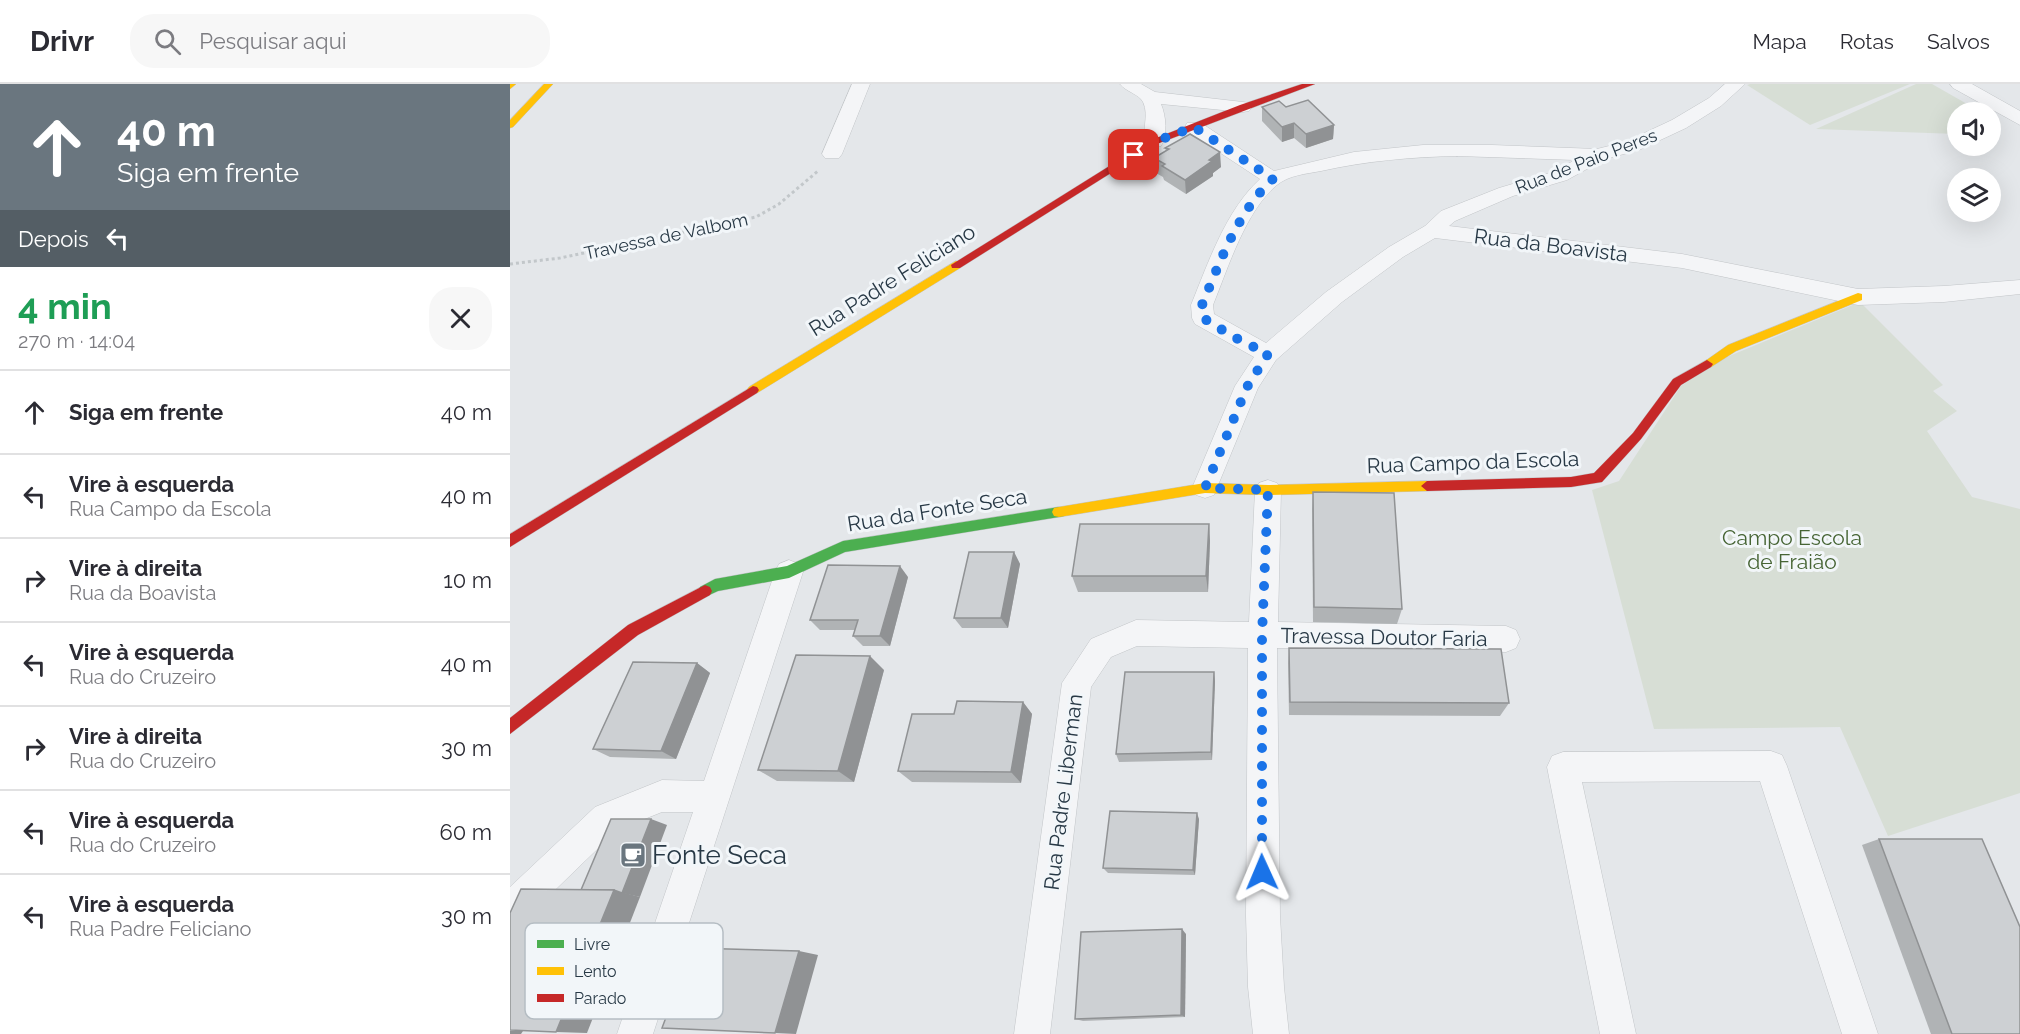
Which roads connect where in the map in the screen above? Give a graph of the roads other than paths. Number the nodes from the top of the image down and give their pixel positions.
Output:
1 (549, 84) edge
2 (861, 84) edge
3 (1129, 84) edge
4 (1311, 84) edge
5 (1736, 84) edge
6 (1959, 84) edge
7 (1150, 97) junction
8 (1243, 107) junction
9 (2020, 119) edge
10 (510, 125) edge
11 (1194, 127) junction
12 (1154, 142) junction
13 (832, 154) road end
14 (1598, 155) junction
15 (1273, 179) junction
16 (1432, 231) junction
17 (2020, 287) edge
18 (1858, 297) junction
19 (1268, 354) junction
20 (1205, 488) junction
21 (1268, 490) junction
22 (510, 541) edge
23 (789, 572) junction
24 (1262, 635) junction
25 (1506, 639) dead end
26 (510, 727) edge
27 (715, 797) junction
28 (510, 910) edge
29 (672, 923) edge
30 (640, 1019) edge
31 (635, 1034) edge
32 (1032, 1034) edge
33 (1271, 1034) edge
34 (1618, 1034) edge
35 (1860, 1034) edge

1 - 10 street
2 - 13 street
3 - 7 street
4 - 8 street, Rua Padre Feliciano
5 - 14 street, Rua de Paio Peres
6 - 9 street
7 - 8 street
7 - 12 street
8 - 11 street, Rua Padre Feliciano
11 - 12 street, Rua Padre Feliciano
11 - 15 street
12 - 22 street, Rua Padre Feliciano
14 - 15 street
14 - 16 street, Rua de Paio Peres
15 - 19 street
16 - 18 street, Rua da Boavista
16 - 19 street
17 - 18 street, Rua da Boavista
18 - 21 street, Rua Campo da Escola
19 - 20 street
20 - 21 street, Rua Campo da Escola
20 - 23 street, Rua da Fonte Seca
21 - 24 street
23 - 26 street, Rua da Fonte Seca
23 - 27 street
24 - 25 street, Travessa Doutor Faria
24 - 32 street, Rua Padre Liberman
24 - 33 street
27 - 28 street
27 - 29 street
30 - 31 street
34 - 35 street

